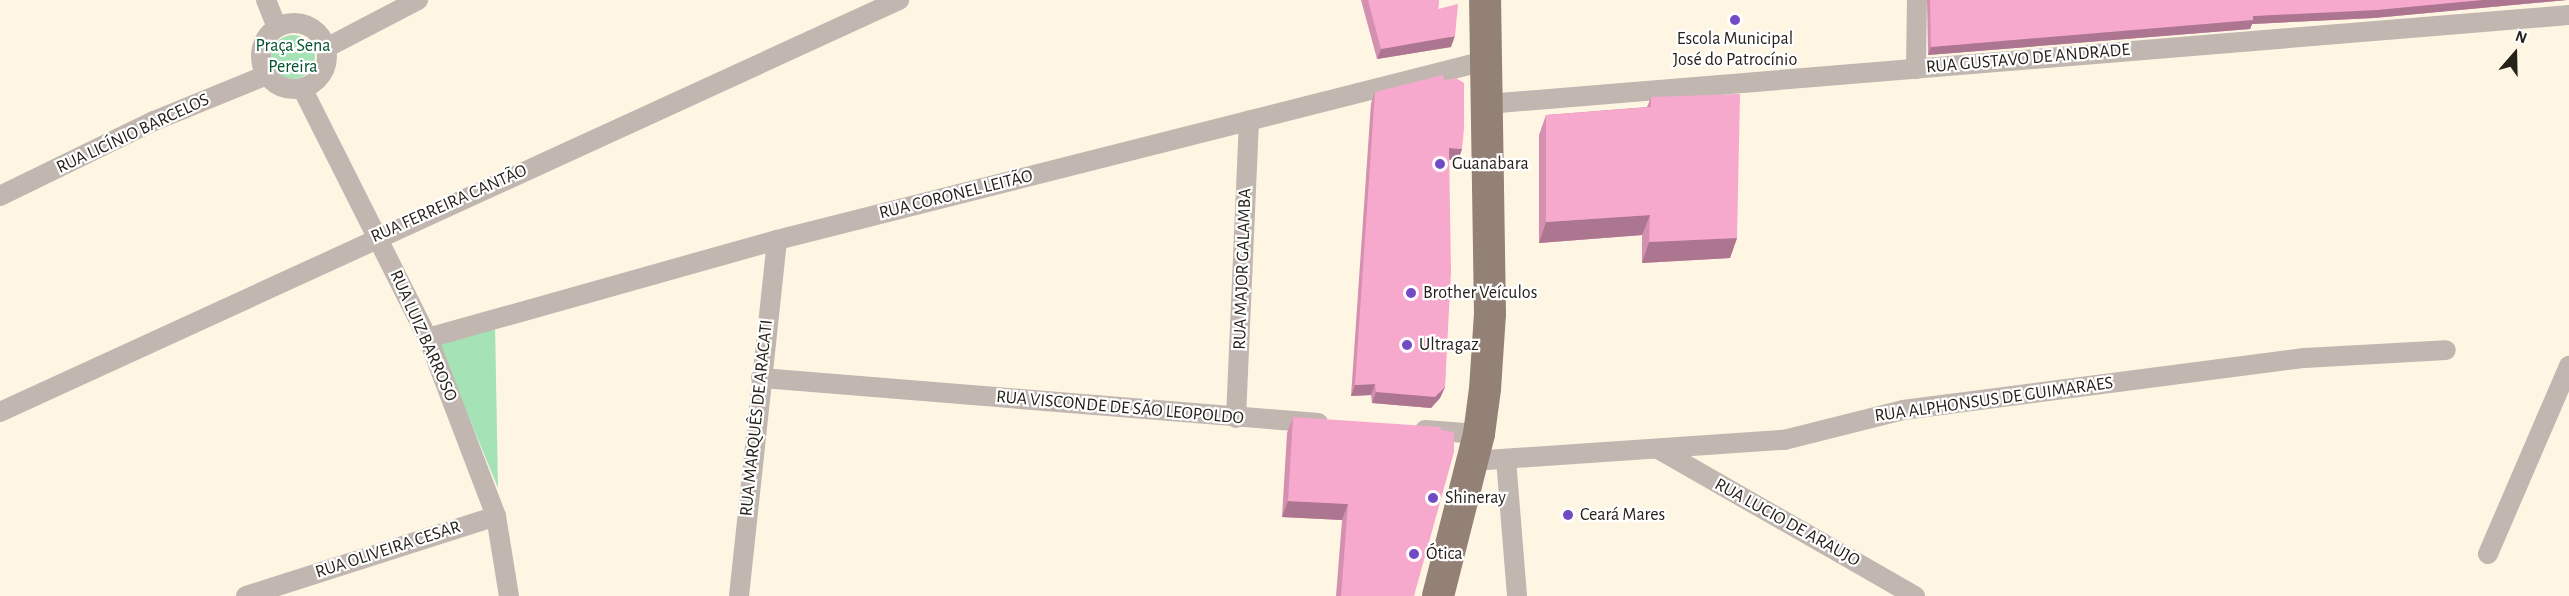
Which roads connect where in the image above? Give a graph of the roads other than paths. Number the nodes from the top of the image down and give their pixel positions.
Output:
1 (266, 0) edge
2 (417, 0) edge
3 (899, 0) edge
4 (1485, 0) edge
5 (1917, 0) edge
6 (2569, 15) edge
7 (277, 27) junction
8 (326, 48) junction
9 (1485, 61) junction
10 (1916, 69) junction
11 (267, 75) junction
12 (302, 88) junction
13 (1487, 104) junction
14 (1249, 120) junction
15 (0, 196) edge
16 (378, 236) junction
17 (777, 240) junction
18 (428, 338) junction
19 (2446, 350) dead end
20 (2569, 366) edge
21 (761, 378) junction
22 (0, 412) edge
23 (1236, 418) junction
24 (1340, 425) edge
25 (1410, 429) edge
26 (1476, 447) junction
27 (1660, 450) junction
28 (1506, 459) junction
29 (496, 516) junction
30 (2488, 554) dead end
31 (246, 596) edge
32 (509, 596) edge
33 (739, 596) edge
34 (1438, 596) edge
35 (1517, 596) edge
36 (1915, 596) edge

1 - 7 street
2 - 8 street
3 - 16 street, RUA FERREIRA CANTÃO
4 - 9 main road
5 - 10 street
6 - 10 street, RUA GUSTAVO DE ANDRADE
7 - 8 street
7 - 11 street
8 - 12 street
9 - 13 main road
9 - 14 street, RUA CORONEL LEITÃO
10 - 13 street, RUA GUSTAVO DE ANDRADE
11 - 12 street
11 - 15 street, RUA LICÍNIO BARCELOS
12 - 16 street, RUA LUIZ BARROSO
13 - 26 main road
14 - 17 street, RUA CORONEL LEITÃO
14 - 23 street, RUA MAJOR GALAMBA
16 - 18 street, RUA LUIZ BARROSO
16 - 22 street, RUA FERREIRA CANTÃO
17 - 18 street, RUA CORONEL LEITÃO
17 - 21 street, RUA MARQUÊS DE ARACATI
18 - 29 street, RUA LUIZ BARROSO
19 - 27 street, RUA ALPHONSUS DE GUIMARAES
20 - 30 street
21 - 23 street, RUA VISCONDE DE SÃO LEOPOLDO
21 - 33 street, RUA MARQUÊS DE ARACATI
23 - 24 street, RUA VISCONDE DE SÃO LEOPOLDO
25 - 26 street
26 - 28 street, RUA ALPHONSUS DE GUIMARAES
26 - 34 main road
27 - 28 street, RUA ALPHONSUS DE GUIMARAES
27 - 36 street, RUA LUCIO DE ARAUJO
28 - 35 street
29 - 31 street, RUA OLIVEIRA CESAR
29 - 32 street, RUA LUIZ BARROSO

